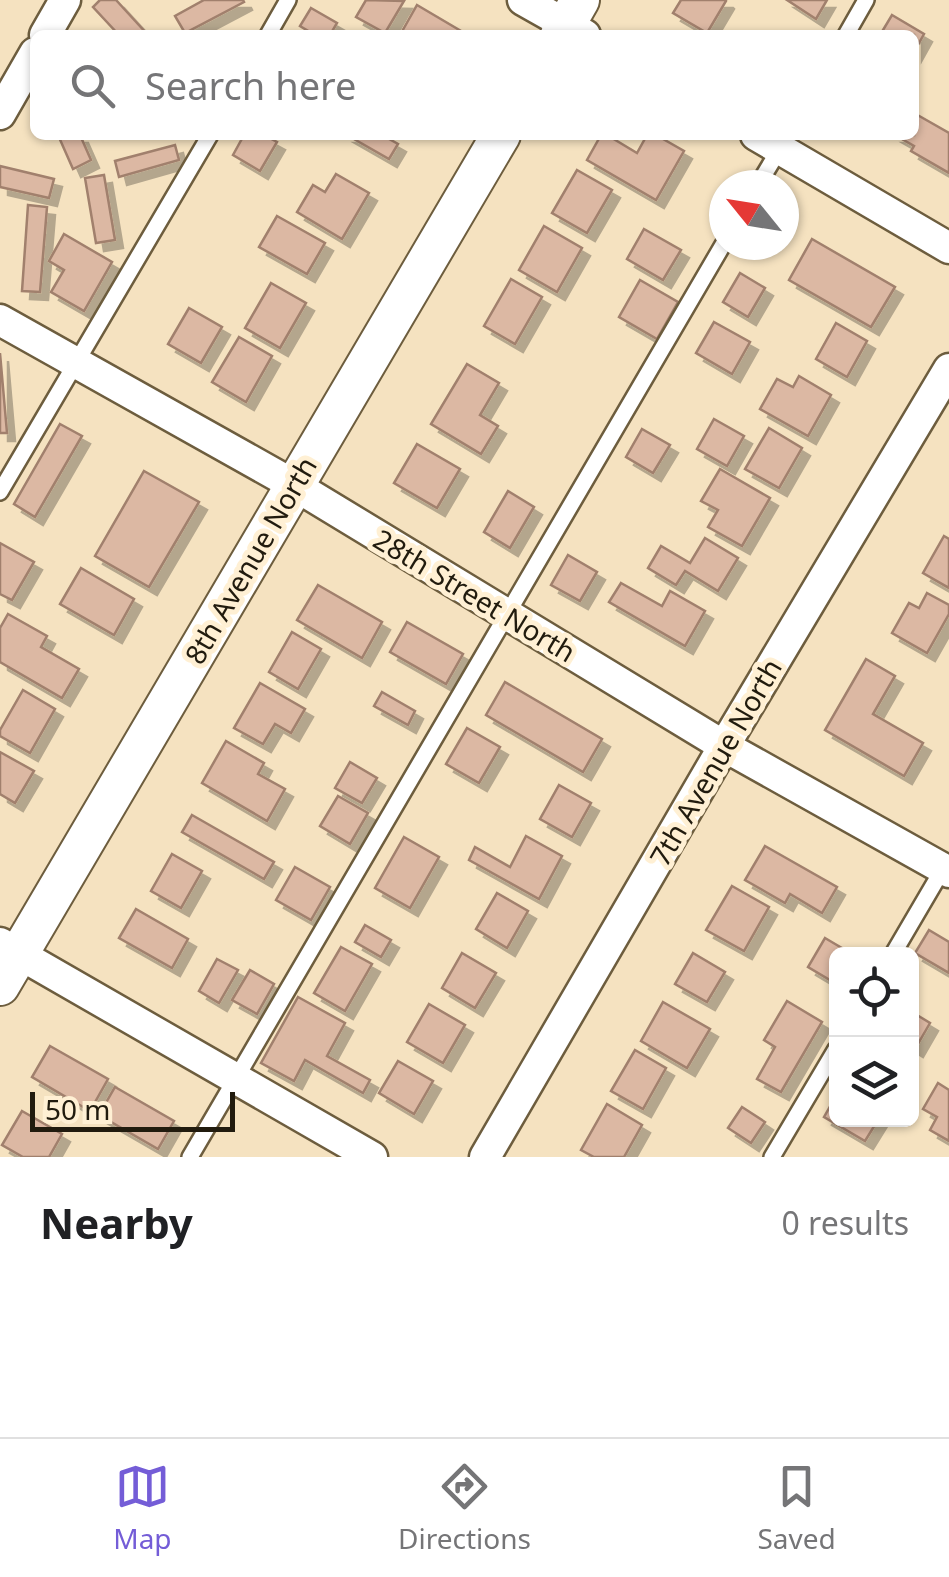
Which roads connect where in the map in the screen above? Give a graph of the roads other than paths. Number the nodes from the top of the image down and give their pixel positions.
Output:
1 (65, 0) edge
2 (288, 0) edge
3 (524, 0) edge
4 (866, 0) edge
5 (573, 24) edge
6 (48, 30) edge
7 (271, 30) edge
8 (849, 30) edge
9 (30, 61) edge
10 (0, 114) edge
11 (207, 140) edge
12 (498, 140) edge
13 (775, 140) edge
14 (764, 170) edge
15 (949, 248) edge
16 (714, 260) edge
17 (0, 320) edge
18 (76, 364) junction
19 (949, 369) edge
20 (294, 485) junction
21 (0, 492) edge
22 (505, 613) junction
23 (724, 746) junction
24 (947, 867) edge
25 (897, 947) edge
26 (6, 961) edge
27 (829, 1061) edge
28 (236, 1079) junction
29 (190, 1157) edge
30 (372, 1157) edge
31 (485, 1157) edge
32 (772, 1157) edge

1 - 6 street
2 - 7 lane
3 - 5 street
4 - 8 lane
9 - 10 street
11 - 18 lane
12 - 20 street, 8th Avenue North
13 - 14 lane
13 - 15 street
16 - 22 lane
17 - 18 street, 28th Street North
18 - 20 street, 28th Street North
18 - 21 lane
19 - 23 street, 7th Avenue North
20 - 22 street, 28th Street North
20 - 26 street, 8th Avenue North
22 - 23 street, 28th Street North
22 - 28 lane
23 - 24 street, 28th Street North
23 - 31 street, 7th Avenue North
24 - 25 lane
26 - 28 street
27 - 32 lane
28 - 29 lane
28 - 30 street

